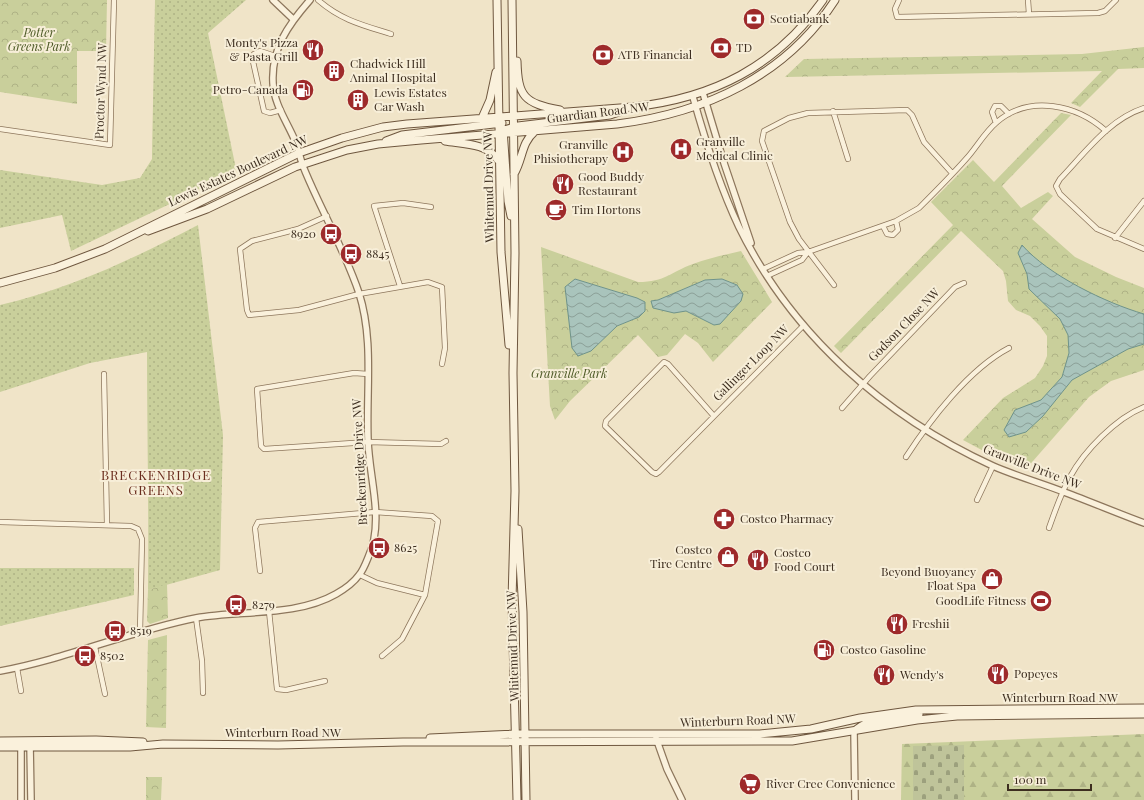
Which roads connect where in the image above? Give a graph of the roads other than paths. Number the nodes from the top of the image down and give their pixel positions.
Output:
1 (114, 0) edge
2 (273, 0) edge
3 (310, 0) edge
4 (318, 0) edge
5 (496, 0) edge
6 (512, 0) edge
7 (823, 0) edge
8 (836, 0) edge
9 (899, 0) edge
10 (1028, 0) edge
11 (1116, 0) edge
12 (1028, 14) junction
13 (293, 19) junction
14 (391, 34) dead end
15 (512, 46) junction
16 (276, 56) junction
17 (498, 66) junction
18 (703, 93) junction
19 (692, 97) junction
20 (706, 103) junction
21 (695, 106) junction
22 (633, 107) junction
23 (1144, 108) edge
24 (281, 110) junction
25 (833, 111) junction
26 (570, 112) junction
27 (1009, 114) junction
28 (513, 116) junction
29 (482, 118) junction
30 (996, 123) junction
31 (501, 127) junction
32 (0, 129) edge
33 (513, 130) junction
34 (535, 131) junction
35 (1106, 132) junction
36 (435, 139) junction
37 (378, 144) junction
38 (299, 153) junction
39 (848, 159) dead end
40 (499, 162) junction
41 (303, 164) junction
42 (952, 173) junction
43 (514, 174) junction
44 (1144, 201) edge
45 (431, 207) dead end
46 (326, 216) junction
47 (896, 221) junction
48 (883, 226) junction
49 (514, 231) junction
50 (132, 236) junction
51 (1115, 238) junction
52 (1144, 249) edge
53 (754, 252) junction
54 (808, 252) junction
55 (763, 269) junction
56 (767, 276) junction
57 (0, 283) edge
58 (834, 284) dead end
59 (964, 284) dead end
60 (400, 286) junction
61 (359, 294) junction
62 (803, 326) junction
63 (1009, 348) dead end
64 (442, 364) dead end
65 (512, 373) junction
66 (104, 374) dead end
67 (368, 374) junction
68 (863, 385) junction
69 (1144, 407) edge
70 (842, 408) dead end
71 (713, 416) junction
72 (924, 429) junction
73 (446, 441) dead end
74 (368, 442) junction
75 (906, 458) dead end
76 (993, 466) junction
77 (515, 491) junction
78 (1063, 491) junction
79 (976, 500) dead end
80 (375, 512) junction
81 (0, 522) edge
82 (1144, 523) edge
83 (107, 525) junction
84 (1049, 528) dead end
85 (260, 571) dead end
86 (360, 575) junction
87 (425, 595) junction
88 (269, 611) junction
89 (196, 618) junction
90 (140, 633) junction
91 (95, 647) junction
92 (382, 656) dead end
93 (17, 668) junction
94 (0, 671) edge
95 (325, 681) dead end
96 (21, 691) dead end
97 (202, 693) dead end
98 (105, 694) dead end
99 (1144, 708) edge
100 (938, 709) junction
101 (1144, 714) edge
102 (854, 732) junction
103 (516, 734) junction
104 (526, 734) junction
105 (656, 734) junction
106 (0, 741) edge
107 (403, 742) junction
108 (657, 742) junction
109 (521, 743) junction
110 (21, 744) junction
111 (30, 744) junction
112 (0, 747) edge
113 (21, 800) edge
114 (31, 800) edge
115 (516, 800) edge
116 (525, 800) edge
117 (682, 800) edge
118 (855, 800) edge

1 - 32 street, Proctor Wynd NW
2 - 13 street
3 - 13 street, Breckenridge Drive NW
4 - 14 street
5 - 17 main road, Whitemud Drive NW
6 - 15 main road, Whitemud Drive NW
7 - 18 main road, Guardian Road NW
8 - 20 main road, Guardian Road NW
9 - 12 street
10 - 12 street
11 - 12 street
13 - 16 street, Breckenridge Drive NW
15 - 26 main road
15 - 28 main road, Whitemud Drive NW
16 - 24 street, Breckenridge Drive NW
16 - 24 street
17 - 29 main road
17 - 31 main road, Whitemud Drive NW
18 - 19 main road, Guardian Road NW
18 - 20 street, Granville Drive NW
19 - 21 street, Granville Drive NW
19 - 22 main road, Guardian Road NW
20 - 21 main road, Guardian Road NW
20 - 53 street, Granville Drive NW
21 - 34 main road, Guardian Road NW
21 - 53 street, Granville Drive NW
22 - 26 main road, Guardian Road NW
22 - 33 main road
23 - 35 street
24 - 38 street, Breckenridge Drive NW
25 - 39 street
25 - 42 street
25 - 54 street
26 - 28 main road, Guardian Road NW
27 - 30 street
27 - 30 street
27 - 35 street
28 - 31 main road, Guardian Road NW
28 - 33 main road, Whitemud Drive NW
29 - 31 main road, Lewis Estates Boulevard NW
29 - 38 main road, Lewis Estates Boulevard NW
30 - 42 street
31 - 33 main road
31 - 36 main road, Lewis Estates Boulevard NW
31 - 37 main road
31 - 40 main road, Whitemud Drive NW
31 - 49 main road
33 - 34 main road, Guardian Road NW
33 - 43 main road, Whitemud Drive NW
34 - 43 main road
35 - 51 street
36 - 37 main road, Lewis Estates Boulevard NW
36 - 40 main road
37 - 41 main road, Lewis Estates Boulevard NW
38 - 41 street, Breckenridge Drive NW
38 - 50 main road, Lewis Estates Boulevard NW
40 - 65 main road, Whitemud Drive NW
41 - 46 street, Breckenridge Drive NW
41 - 50 main road, Lewis Estates Boulevard NW
42 - 47 street
43 - 49 main road, Whitemud Drive NW
44 - 51 street
45 - 60 street
46 - 61 street, Breckenridge Drive NW
46 - 61 street
47 - 48 street
47 - 48 street
48 - 54 street
49 - 65 main road, Whitemud Drive NW
50 - 57 main road, Lewis Estates Boulevard NW
51 - 52 street
53 - 55 street, Granville Drive NW
54 - 55 street
54 - 56 street
54 - 58 street
55 - 56 street, Granville Drive NW
56 - 62 street, Granville Drive NW
59 - 68 street, Godson Close NW
60 - 61 street
60 - 64 street
61 - 67 street, Breckenridge Drive NW
62 - 68 street, Granville Drive NW
62 - 71 street, Gallinger Loop NW
63 - 72 street
65 - 77 main road, Whitemud Drive NW
66 - 83 street
67 - 74 street, Breckenridge Drive NW
67 - 74 street
68 - 70 street, Godson Close NW
68 - 72 street, Granville Drive NW
69 - 78 street
71 - 71 street, Gallinger Loop NW
72 - 75 street
72 - 76 street, Granville Drive NW
73 - 74 street
74 - 80 street, Breckenridge Drive NW
76 - 78 street, Granville Drive NW
76 - 79 street
77 - 103 main road, Whitemud Drive NW
77 - 104 main road, Whitemud Drive NW
78 - 82 street, Granville Drive NW
78 - 84 street
80 - 85 street
80 - 86 street, Breckenridge Drive NW
80 - 87 street
81 - 83 street
83 - 90 street
86 - 87 street
86 - 88 street, Breckenridge Drive NW
87 - 92 street
88 - 89 street, Breckenridge Drive NW
88 - 95 street
89 - 90 street, Breckenridge Drive NW
89 - 97 street
90 - 91 street, Breckenridge Drive NW
91 - 93 street, Breckenridge Drive NW
91 - 98 street
93 - 94 street, Breckenridge Drive NW
93 - 96 street
99 - 100 main road, Winterburn Road NW
100 - 102 main road
100 - 105 main road, Winterburn Road NW
101 - 102 main road, Winterburn Road NW
102 - 108 main road, Winterburn Road NW
102 - 118 street
103 - 104 main road, Winterburn Road NW
103 - 107 main road, Winterburn Road NW
103 - 109 main road
104 - 105 main road, Winterburn Road NW
104 - 109 main road, Whitemud Drive NW
105 - 108 street
106 - 110 main road, Winterburn Road NW
107 - 109 main road, Winterburn Road NW
107 - 111 main road, Winterburn Road NW
108 - 109 main road, Winterburn Road NW
108 - 117 street
109 - 115 main road, Whitemud Drive NW
109 - 116 main road, Whitemud Drive NW
110 - 111 main road, Winterburn Road NW
110 - 112 main road, Winterburn Road NW
110 - 113 street
111 - 114 street

